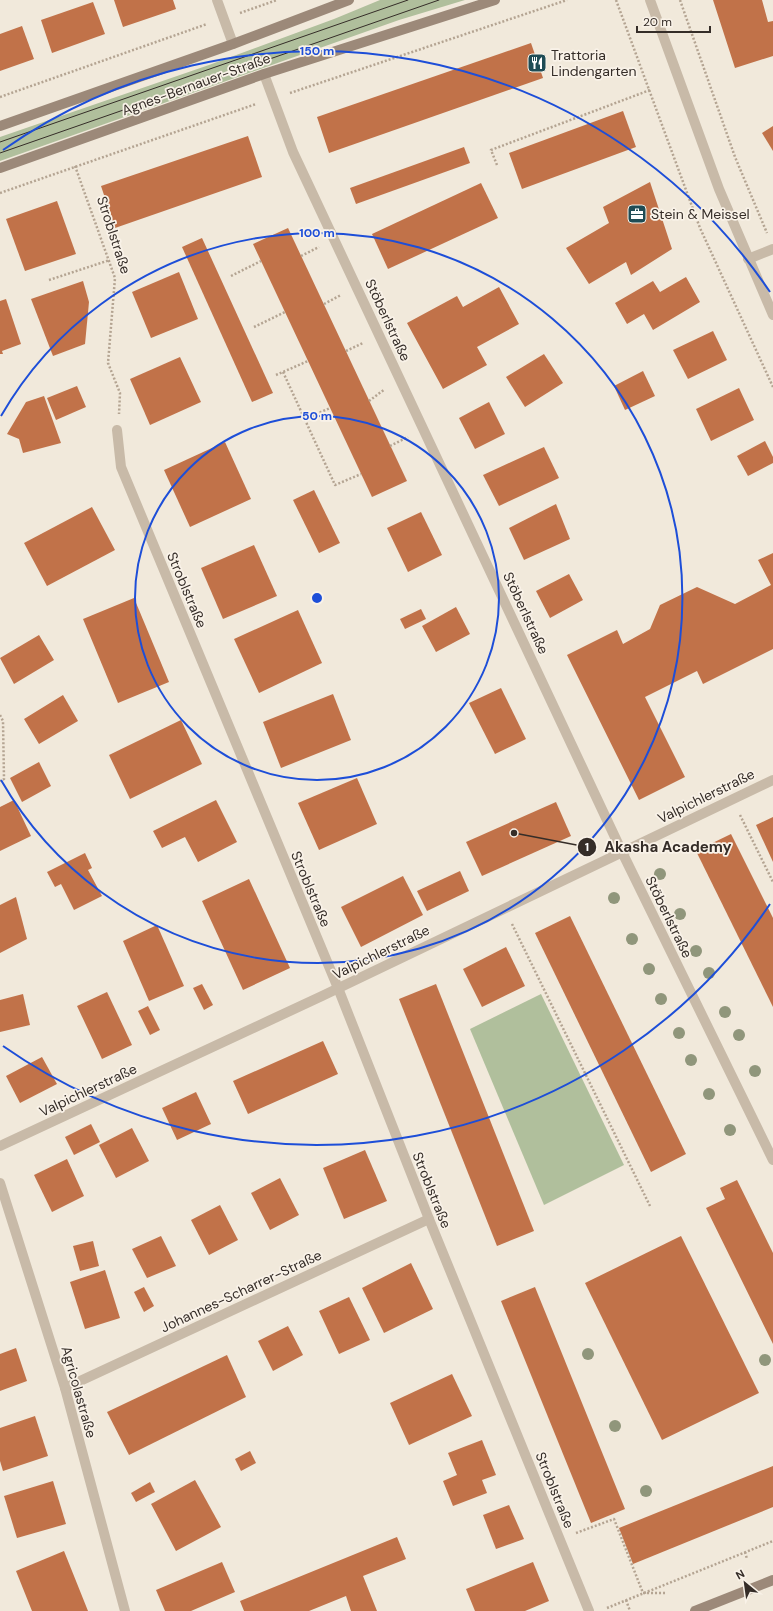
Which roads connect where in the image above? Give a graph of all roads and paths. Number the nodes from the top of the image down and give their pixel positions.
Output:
1 (217, 0) edge
2 (277, 0) edge
3 (348, 0) edge
4 (495, 0) edge
5 (616, 0) edge
6 (650, 0) edge
7 (680, 0) edge
8 (223, 18) junction
9 (233, 44) junction
10 (264, 74) junction
11 (650, 90) junction
12 (0, 97) edge
13 (0, 126) edge
14 (497, 165) dead end
15 (75, 166) dead end
16 (0, 168) edge
17 (767, 234) dead end
18 (321, 246) dead end
19 (773, 249) edge
20 (301, 256) dead end
21 (748, 259) junction
22 (110, 260) junction
23 (261, 261) dead end
24 (231, 276) dead end
25 (49, 280) dead end
26 (343, 294) dead end
27 (324, 304) dead end
28 (285, 312) dead end
29 (773, 315) edge
30 (254, 327) dead end
31 (366, 342) dead end
32 (346, 351) dead end
33 (308, 361) dead end
34 (283, 372) junction
35 (276, 375) dead end
36 (773, 387) edge
37 (387, 388) dead end
38 (369, 401) dead end
39 (330, 408) dead end
40 (305, 419) junction
41 (117, 430) joint
42 (410, 436) dead end
43 (390, 446) dead end
44 (361, 474) dead end
45 (0, 715) edge
46 (773, 780) edge
47 (0, 781) edge
48 (738, 812) dead end
49 (622, 852) junction
50 (773, 882) edge
51 (510, 920) dead end
52 (338, 988) junction
53 (0, 1146) edge
54 (773, 1160) edge
55 (0, 1183) edge
56 (650, 1206) dead end
57 (429, 1219) junction
58 (64, 1388) junction
59 (560, 1540) junction
60 (773, 1541) edge
61 (745, 1552) junction
62 (747, 1559) dead end
63 (773, 1580) edge
64 (665, 1592) dead end
65 (643, 1593) junction
66 (626, 1600) junction
67 (603, 1609) dead end
68 (125, 1611) edge
69 (589, 1611) edge
70 (630, 1611) edge
71 (695, 1611) edge

1 - 8 street
2 - 8 path
3 - 9 main road, Agnes-Bernauer-Straße
4 - 10 main road, Agnes-Bernauer-Straße
5 - 11 path
6 - 21 street
7 - 17 path
8 - 9 street
8 - 12 path
9 - 13 main road, Agnes-Bernauer-Straße
10 - 16 main road, Agnes-Bernauer-Straße
10 - 49 street, Stöberlstraße
11 - 14 path
11 - 36 path
15 - 22 path, Stroblstraße
18 - 20 path
19 - 21 street
21 - 29 street
22 - 25 path
22 - 41 path, Stroblstraße
23 - 24 path
26 - 27 path
28 - 30 path
31 - 32 path
33 - 34 path
34 - 35 path
34 - 40 path
37 - 38 path
39 - 40 path
40 - 44 path
41 - 52 street, Stroblstraße
42 - 43 path
45 - 47 path
46 - 49 street, Valpichlerstraße
48 - 50 path
49 - 52 street, Valpichlerstraße
49 - 54 street, Stöberlstraße
51 - 56 path
52 - 53 street, Valpichlerstraße
52 - 57 street, Stroblstraße
55 - 58 street, Agricolastraße
57 - 58 street, Johannes-Scharrer-Straße
57 - 59 street, Stroblstraße
58 - 68 street, Agricolastraße
59 - 65 path
59 - 69 street, Stroblstraße
60 - 61 path
61 - 62 path
61 - 65 path
63 - 71 main road
64 - 65 path
65 - 66 path
66 - 67 path
66 - 70 path

